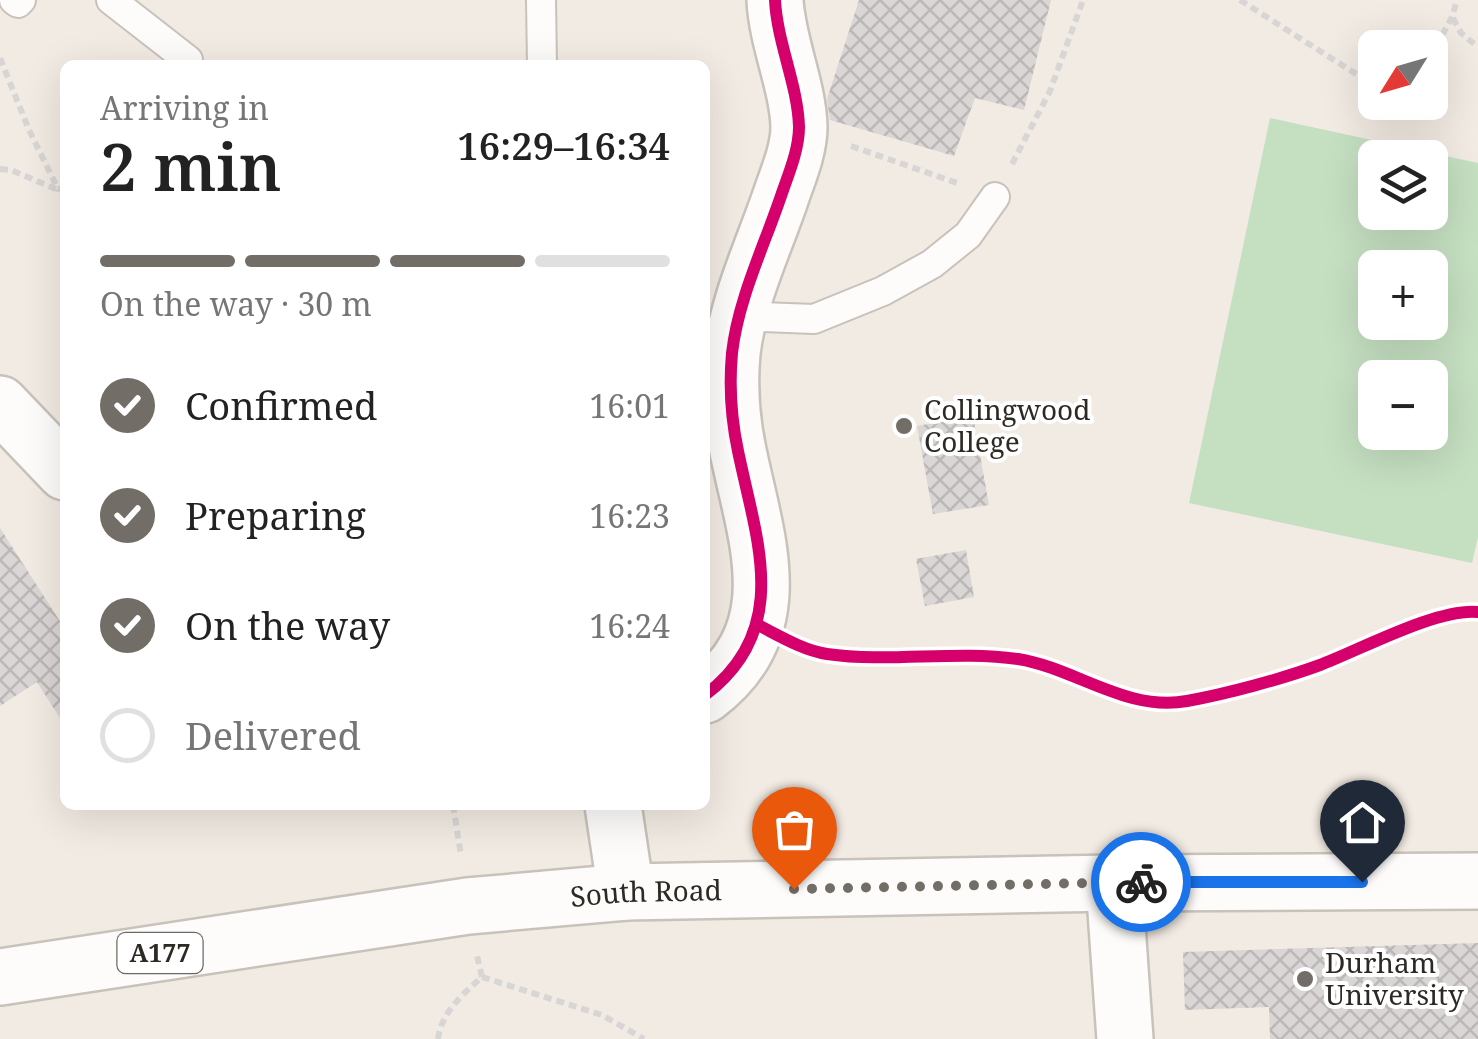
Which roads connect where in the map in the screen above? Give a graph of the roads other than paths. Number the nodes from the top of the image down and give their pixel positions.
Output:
1 (111, 0) edge
2 (541, 0) edge
3 (775, 0) edge
4 (188, 60) dead end
5 (542, 60) edge
6 (984, 192) road end
7 (740, 316) junction
8 (0, 404) edge
9 (721, 451) edge
10 (60, 467) edge
11 (710, 691) edge
12 (614, 810) edge
13 (1478, 881) edge
14 (1114, 882) junction
15 (626, 892) junction
16 (0, 977) edge
17 (1125, 1039) edge

1 - 4 lane
2 - 5 lane
3 - 7 main road
6 - 7 lane
7 - 9 main road
8 - 10 main road
9 - 11 main road
12 - 15 main road
13 - 14 main road, South Road / A177
14 - 15 main road, South Road / A177
14 - 17 main road
15 - 16 main road, South Road / A177

